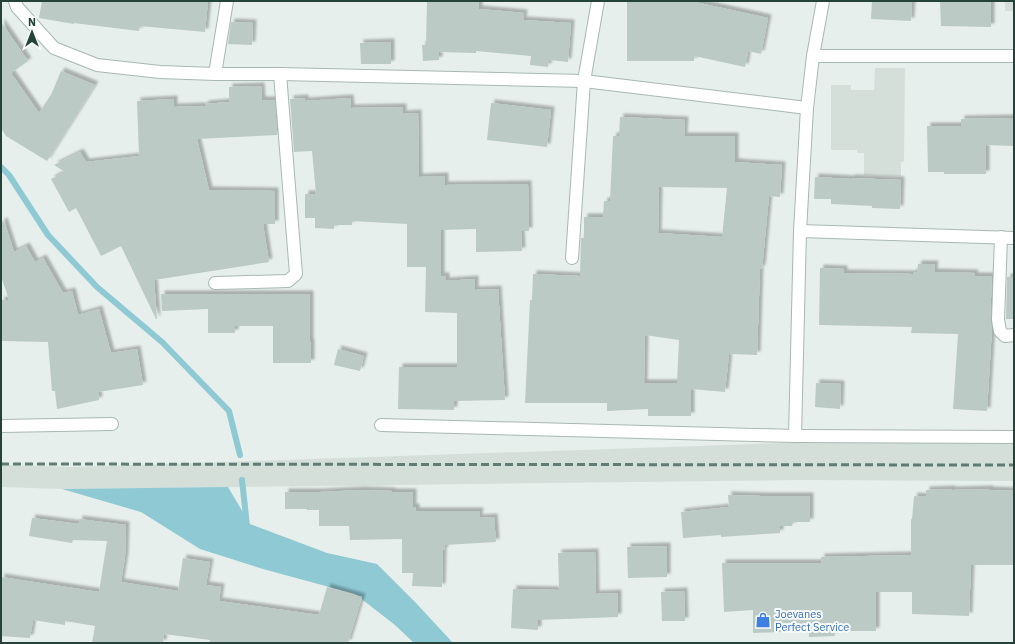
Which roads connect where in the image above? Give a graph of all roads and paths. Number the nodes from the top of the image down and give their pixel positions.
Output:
1 (15, 1) edge
2 (227, 1) edge
3 (598, 1) edge
4 (824, 1) edge
5 (813, 56) junction
6 (1014, 56) edge
7 (215, 74) junction
8 (280, 74) junction
9 (584, 81) junction
10 (808, 108) junction
11 (800, 231) junction
12 (1001, 237) junction
13 (1014, 238) edge
14 (572, 258) dead end
15 (215, 283) dead end
16 (1014, 335) edge
17 (112, 424) dead end
18 (381, 425) dead end
19 (1, 426) edge
20 (795, 436) junction
21 (1014, 437) edge

1 - 7 street
2 - 7 street
3 - 9 street
4 - 5 street
5 - 6 street
5 - 10 street
7 - 8 street
8 - 9 street
8 - 15 street
9 - 10 street
9 - 14 street
10 - 11 street
11 - 12 street
11 - 20 street
12 - 13 street
12 - 16 street
17 - 19 street
18 - 20 street
20 - 21 street

